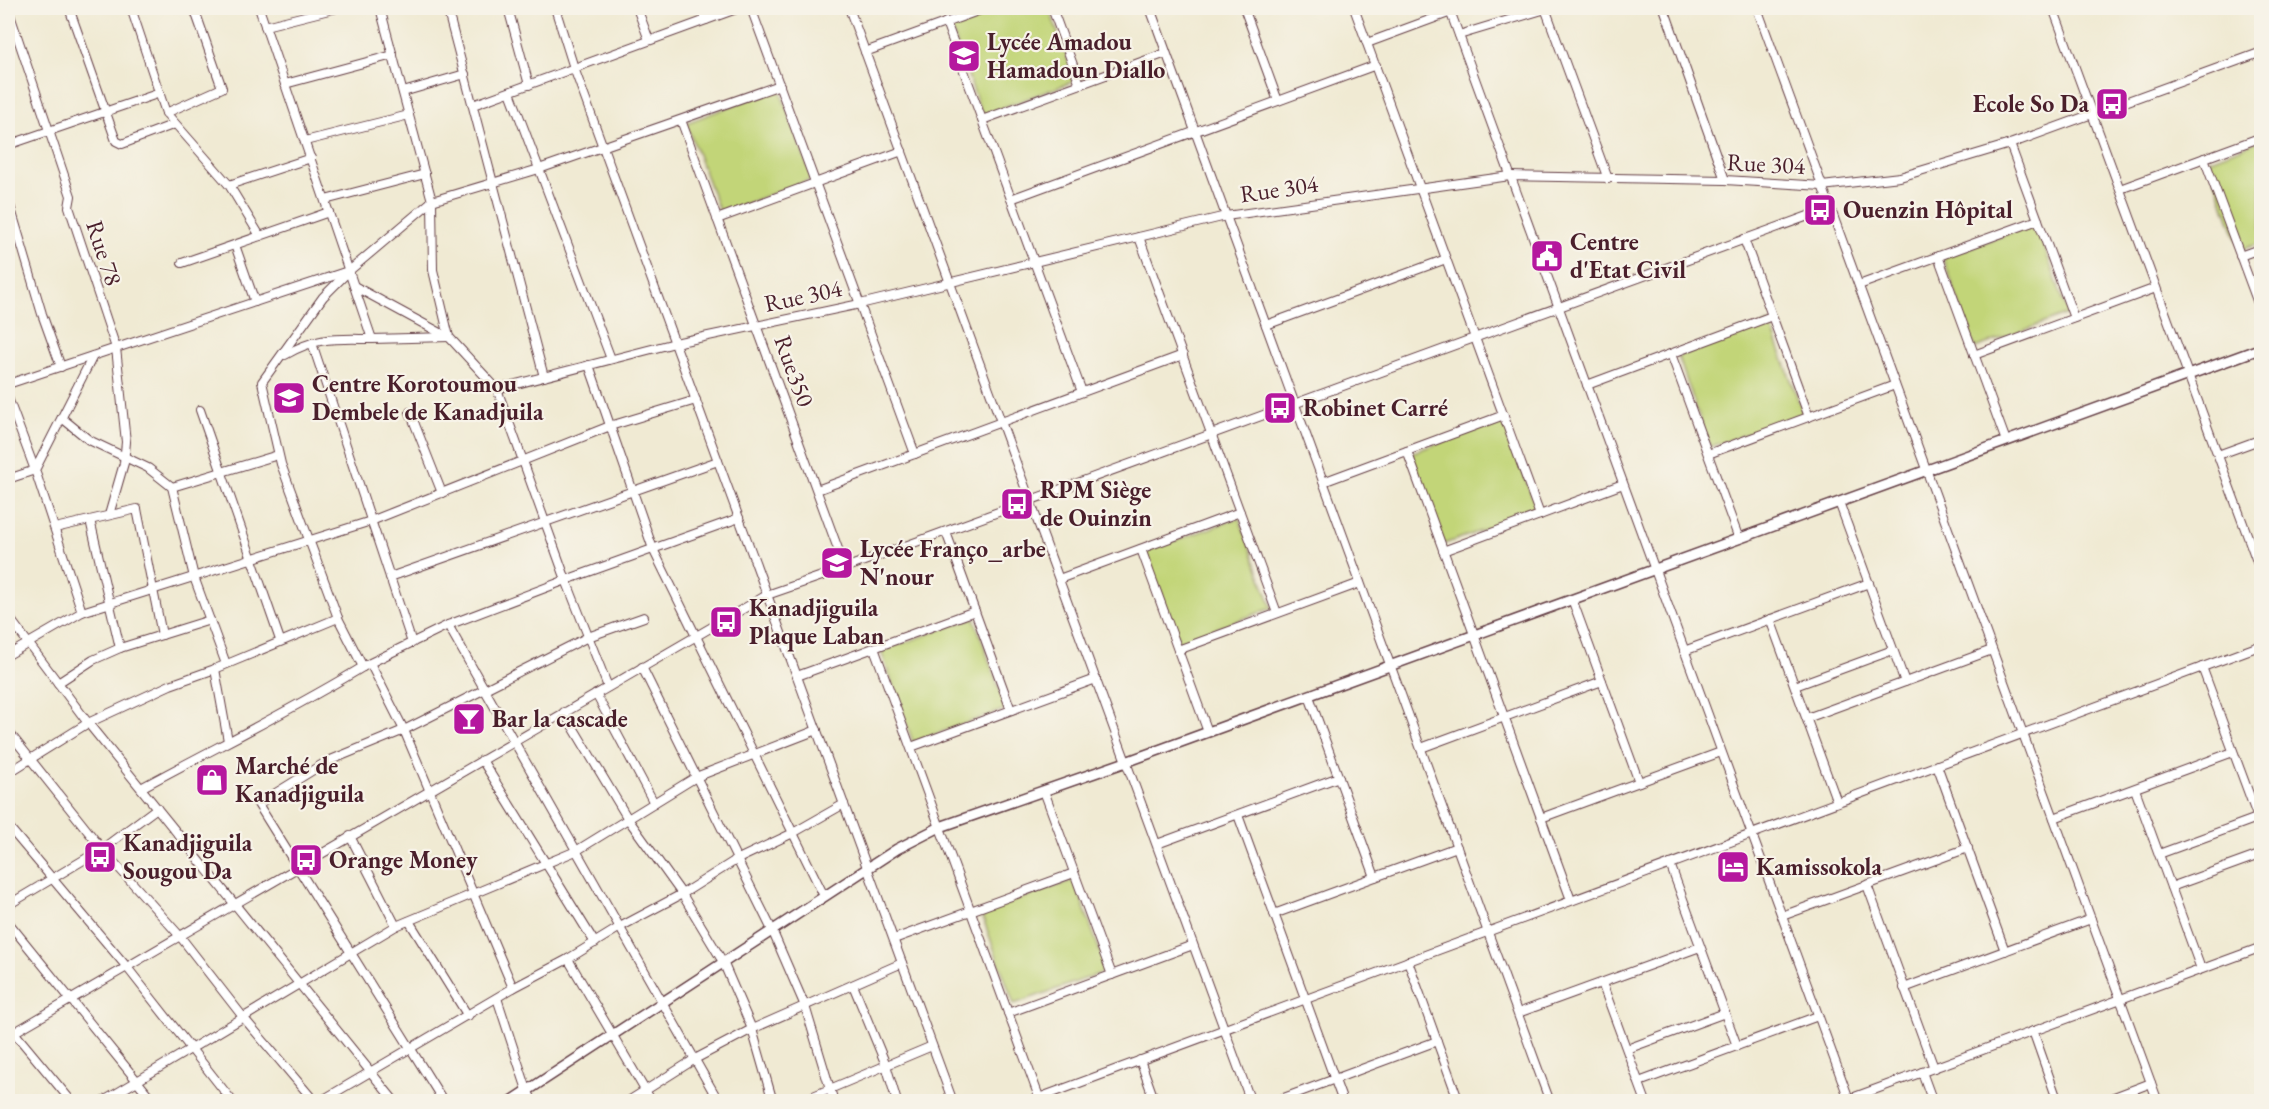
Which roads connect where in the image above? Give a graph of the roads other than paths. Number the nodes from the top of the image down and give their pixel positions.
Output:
1 (69, 8) edge
2 (131, 8) edge
3 (194, 8) edge
4 (259, 8) edge
5 (337, 8) edge
6 (380, 8) edge
7 (447, 8) edge
8 (508, 8) edge
9 (555, 8) edge
10 (637, 8) edge
11 (702, 8) edge
12 (739, 8) edge
13 (751, 8) edge
14 (849, 8) edge
15 (987, 8) edge
16 (1052, 8) edge
17 (1150, 8) edge
18 (1244, 8) edge
19 (1354, 8) edge
20 (1547, 8) edge
21 (1664, 8) edge
22 (1757, 8) edge
23 (2053, 8) edge
24 (8, 9) edge
25 (1450, 10) edge
26 (706, 20) junction
27 (946, 22) junction
28 (266, 26) junction
29 (1459, 35) junction
30 (650, 40) junction
31 (1367, 43) junction
32 (865, 52) junction
33 (2262, 52) edge
34 (1166, 53) junction
35 (393, 55) junction
36 (1376, 65) junction
37 (574, 68) junction
38 (465, 74) junction
39 (285, 84) junction
40 (1080, 84) junction
41 (529, 85) junction
42 (780, 86) junction
43 (403, 92) junction
44 (510, 92) junction
45 (159, 93) junction
46 (1278, 101) junction
47 (473, 105) junction
48 (105, 112) junction
49 (166, 113) junction
50 (2092, 114) junction
51 (409, 115) junction
52 (681, 120) junction
53 (982, 120) junction
54 (175, 124) junction
55 (49, 131) junction
56 (1195, 132) junction
57 (2262, 137) edge
58 (304, 141) junction
59 (2010, 144) junction
60 (8, 145) edge
61 (603, 147) junction
62 (902, 151) junction
63 (310, 158) junction
64 (2204, 158) junction
65 (539, 169) junction
66 (425, 174) junction
67 (1510, 176) junction
68 (1608, 179) junction
69 (1725, 180) junction
70 (493, 183) junction
71 (815, 183) junction
72 (229, 185) junction
73 (1822, 186) junction
74 (1421, 189) junction
75 (2120, 189) junction
76 (8, 199) edge
77 (1011, 199) junction
78 (325, 200) junction
79 (432, 201) junction
80 (1830, 208) junction
81 (329, 212) junction
82 (1226, 216) junction
83 (717, 219) junction
84 (2038, 220) junction
85 (260, 236) junction
86 (1139, 237) junction
87 (1744, 240) junction
88 (235, 245) junction
89 (2262, 248) edge
90 (1938, 256) junction
91 (2240, 256) junction
92 (1446, 259) junction
93 (1034, 262) junction
94 (182, 263) dead end
95 (349, 271) junction
96 (950, 282) junction
97 (1859, 285) junction
98 (354, 286) junction
99 (2156, 288) junction
100 (255, 302) junction
101 (860, 304) junction
102 (1559, 307) junction
103 (2262, 314) edge
104 (1772, 316) junction
105 (2074, 318) junction
106 (1266, 325) junction
107 (756, 326) junction
108 (449, 337) junction
109 (1475, 338) junction
110 (372, 339) junction
111 (312, 343) junction
112 (675, 343) junction
113 (116, 348) junction
114 (2262, 348) edge
115 (1671, 354) junction
116 (1183, 355) junction
117 (1974, 355) junction
118 (93, 356) junction
119 (281, 357) junction
120 (611, 359) junction
121 (589, 365) junction
122 (61, 367) junction
123 (2188, 375) junction
124 (544, 377) junction
125 (8, 384) edge
126 (1587, 385) junction
127 (1895, 385) junction
128 (497, 389) junction
129 (1082, 392) junction
130 (8, 398) edge
131 (696, 400) junction
132 (1295, 404) junction
133 (200, 410) dead end
134 (410, 412) dead end
135 (1504, 415) junction
136 (1809, 417) junction
137 (62, 418) junction
138 (1001, 422) junction
139 (610, 426) junction
140 (1212, 434) junction
141 (2262, 439) edge
142 (2006, 441) junction
143 (1407, 451) junction
144 (915, 454) junction
145 (1708, 454) junction
146 (124, 455) junction
147 (278, 455) junction
148 (2217, 455) junction
149 (524, 461) junction
150 (718, 461) junction
151 (35, 470) junction
152 (1926, 470) junction
153 (221, 472) junction
154 (8, 479) edge
155 (1323, 482) junction
156 (1623, 484) junction
157 (172, 487) junction
158 (817, 490) junction
159 (633, 491) junction
160 (442, 493) junction
161 (1030, 501) junction
162 (1839, 502) junction
163 (1240, 512) junction
164 (109, 515) junction
165 (1540, 515) junction
166 (739, 518) junction
167 (90, 520) junction
168 (371, 521) junction
169 (546, 522) junction
170 (55, 528) junction
171 (946, 532) junction
172 (1739, 538) junction
173 (309, 541) junction
174 (653, 549) junction
175 (1141, 549) junction
176 (1443, 551) junction
177 (252, 559) junction
178 (845, 568) junction
179 (1655, 569) junction
180 (2262, 575) edge
181 (194, 577) junction
182 (390, 577) junction
183 (566, 579) junction
184 (1059, 579) junction
185 (1360, 583) junction
186 (1869, 583) junction
187 (153, 590) junction
188 (767, 595) junction
189 (1572, 599) junction
190 (110, 604) junction
191 (975, 611) junction
192 (82, 612) junction
193 (1277, 613) junction
194 (8, 616) edge
195 (644, 617) dead end
196 (338, 618) junction
197 (1770, 619) junction
198 (210, 620) junction
199 (448, 625) junction
200 (162, 634) junction
201 (1474, 635) junction
202 (696, 636) junction
203 (588, 637) junction
204 (280, 640) junction
205 (28, 643) junction
206 (412, 643) junction
207 (2262, 645) edge
208 (120, 648) junction
209 (874, 648) junction
210 (1178, 650) junction
211 (1893, 650) junction
212 (1992, 650) junction
213 (1684, 651) junction
214 (8, 655) edge
215 (226, 664) junction
216 (367, 665) junction
217 (1391, 666) junction
218 (642, 667) junction
219 (2202, 667) junction
220 (215, 669) junction
221 (797, 676) junction
222 (1096, 679) junction
223 (1602, 681) junction
224 (1905, 682) junction
225 (58, 683) junction
226 (1795, 686) junction
227 (608, 687) junction
228 (485, 689) junction
229 (596, 694) junction
230 (1309, 696) junction
231 (1011, 710) junction
232 (564, 712) junction
233 (1504, 717) junction
234 (1806, 718) junction
235 (88, 723) junction
236 (404, 730) junction
237 (817, 730) junction
238 (8, 731) edge
239 (1208, 732) junction
240 (2023, 733) junction
241 (228, 741) junction
242 (514, 741) junction
243 (911, 747) junction
244 (1421, 748) junction
245 (1722, 752) junction
246 (2233, 753) junction
247 (754, 755) junction
248 (30, 759) junction
249 (482, 760) junction
250 (1126, 762) junction
251 (1937, 765) junction
252 (8, 773) edge
253 (696, 777) junction
254 (1339, 777) junction
255 (1639, 782) junction
256 (141, 788) junction
257 (2135, 789) junction
258 (429, 790) junction
259 (1044, 791) junction
260 (1837, 802) junction
261 (654, 803) junction
262 (844, 804) junction
263 (157, 808) junction
264 (1238, 815) junction
265 (1541, 818) junction
266 (2257, 818) junction
267 (628, 819) junction
268 (2054, 819) junction
269 (8, 826) edge
270 (940, 827) junction
271 (2262, 830) edge
272 (793, 833) junction
273 (1751, 833) junction
274 (350, 836) junction
275 (1157, 844) junction
276 (1457, 847) junction
277 (1968, 848) junction
278 (102, 849) junction
279 (576, 851) junction
280 (2159, 854) junction
281 (2262, 854) edge
282 (736, 860) junction
283 (546, 864) junction
284 (1670, 864) junction
285 (297, 867) junction
286 (867, 868) junction
287 (1074, 873) junction
288 (1375, 877) junction
289 (52, 879) junction
290 (1867, 885) junction
291 (2171, 887) junction
292 (682, 894) junction
293 (473, 895) junction
294 (824, 896) junction
295 (1571, 900) junction
296 (234, 903) junction
297 (8, 905) edge
298 (971, 911) junction
299 (1274, 914) junction
300 (1782, 916) junction
301 (2091, 919) junction
302 (409, 921) junction
303 (8, 922) edge
304 (396, 927) junction
305 (620, 927) junction
306 (772, 930) junction
307 (1488, 931) junction
308 (179, 935) junction
309 (894, 939) junction
310 (595, 943) junction
311 (1193, 945) junction
312 (1700, 946) junction
313 (2262, 947) edge
314 (2005, 951) junction
315 (351, 953) junction
316 (568, 959) junction
317 (1408, 961) junction
318 (723, 962) junction
319 (902, 963) junction
320 (126, 966) junction
321 (2201, 969) junction
322 (1112, 975) junction
323 (1602, 982) junction
324 (300, 984) junction
325 (853, 985) junction
326 (513, 988) junction
327 (1904, 988) junction
328 (497, 998) junction
329 (70, 999) junction
330 (1305, 999) junction
331 (2120, 999) junction
332 (662, 1002) junction
333 (805, 1006) junction
334 (1008, 1013) junction
335 (1518, 1013) junction
336 (1725, 1013) junction
337 (468, 1016) junction
338 (1818, 1016) junction
339 (243, 1017) junction
340 (8, 1025) edge
341 (753, 1029) junction
342 (1224, 1029) junction
343 (2033, 1031) junction
344 (10, 1034) edge
345 (612, 1034) junction
346 (1437, 1041) junction
347 (932, 1046) junction
348 (1737, 1046) junction
349 (191, 1048) junction
350 (411, 1048) junction
351 (1627, 1049) junction
352 (695, 1059) junction
353 (1140, 1060) junction
354 (886, 1065) junction
355 (1934, 1068) junction
356 (370, 1072) junction
357 (1922, 1072) junction
358 (1334, 1079) junction
359 (137, 1081) junction
360 (1639, 1082) junction
361 (2151, 1083) junction
362 (830, 1089) junction
363 (527, 1090) junction
364 (645, 1091) junction
365 (1039, 1097) junction
366 (72, 1101) edge
367 (102, 1101) edge
368 (154, 1101) edge
369 (233, 1101) edge
370 (317, 1101) edge
371 (395, 1101) edge
372 (444, 1101) edge
373 (510, 1101) edge
374 (533, 1101) edge
375 (627, 1101) edge
376 (652, 1101) edge
377 (719, 1101) edge
378 (773, 1101) edge
379 (799, 1101) edge
380 (834, 1101) edge
381 (897, 1101) edge
382 (953, 1101) edge
383 (1028, 1101) edge
384 (1155, 1101) edge
385 (1251, 1101) edge
386 (1273, 1101) edge
387 (1343, 1101) edge
388 (1459, 1101) edge
389 (1550, 1101) edge
390 (1646, 1101) edge
391 (1846, 1101) edge
392 (1933, 1101) edge
393 (2058, 1101) edge
394 (2101, 1101) edge
395 (2158, 1101) edge

1 - 48 street
2 - 45 street
3 - 49 street
4 - 28 street
5 - 28 street
6 - 35 street
7 - 38 street
8 - 41 street
9 - 37 street
10 - 30 street
11 - 26 street
12 - 26 street
13 - 42 street
14 - 32 street
15 - 27 street
16 - 40 street
17 - 34 street
18 - 46 street
19 - 31 street
20 - 29 street
20 - 68 street
21 - 69 street
22 - 73 street
23 - 50 street
24 - 55 street, Rue 78
25 - 29 street
25 - 31 street
26 - 30 street
27 - 32 street
27 - 53 street
28 - 39 street
29 - 67 street
30 - 37 street
31 - 36 street
32 - 62 street
33 - 50 street, Rue 304
34 - 40 street
34 - 56 street
35 - 39 street
35 - 43 street
36 - 46 street
36 - 74 street
37 - 41 street
37 - 61 street
38 - 43 street
38 - 47 street
39 - 58 street
40 - 53 street
41 - 44 street
42 - 52 street
42 - 71 street
43 - 51 street
44 - 47 street
44 - 65 street
45 - 48 street
45 - 49 street
46 - 56 street
47 - 70 street
48 - 54 street
48 - 55 street
49 - 54 street
50 - 59 street, Rue 304
50 - 75 street
51 - 58 street
51 - 66 street
52 - 61 street
52 - 83 street, Rue350
53 - 77 street
54 - 72 street
55 - 60 street
55 - 113 street, Rue 78
56 - 77 street
56 - 82 street
57 - 64 street
58 - 63 street
59 - 73 street, Rue 304
59 - 84 street
61 - 65 street
61 - 112 street
62 - 71 street
62 - 96 street
63 - 72 street
63 - 78 street
64 - 75 street
64 - 91 street
65 - 70 street
65 - 120 street
66 - 78 street
66 - 79 street
67 - 68 street, Rue 304
67 - 74 street, Rue 304
67 - 102 street
68 - 69 street, Rue 304
69 - 73 street, Rue 304
70 - 79 street
70 - 124 street
71 - 83 street
71 - 101 street
72 - 85 street
73 - 80 street
74 - 82 street, Rue 304
74 - 92 street
75 - 99 street
76 - 122 street
77 - 93 street
78 - 81 street
79 - 95 street
79 - 108 street
80 - 87 street
80 - 97 street
81 - 85 street
81 - 95 street
82 - 86 street, Rue 304
82 - 106 street
83 - 107 street, Rue350
84 - 90 street
84 - 105 street
85 - 88 street
86 - 93 street, Rue 304
86 - 116 street
87 - 102 street
87 - 104 street
88 - 94 street
88 - 100 street
89 - 91 street
90 - 97 street
90 - 117 street
91 - 103 street
92 - 106 street
92 - 109 street
93 - 96 street, Rue 304
93 - 129 street
95 - 98 street
95 - 100 street
95 - 119 street
96 - 101 street, Rue 304
96 - 138 street
97 - 127 street
98 - 108 street
98 - 110 street
99 - 105 street
99 - 123 street
100 - 113 street
101 - 107 street, Rue 304
101 - 144 street
102 - 109 street
102 - 126 street
104 - 115 street
104 - 136 street
105 - 117 street
106 - 132 street
107 - 112 street, Rue 304
107 - 158 street, Rue350
108 - 110 street
108 - 128 street
109 - 132 street
109 - 135 street
110 - 111 street
111 - 119 street
111 - 168 street
112 - 120 street, Rue 304
112 - 131 street
113 - 118 street
113 - 146 street, Rue 78
114 - 123 street
115 - 126 street
115 - 145 street
116 - 129 street
116 - 140 street
117 - 142 street
118 - 122 street
118 - 137 street
119 - 147 street
120 - 121 street, Rue 304
121 - 124 street, Rue 304
121 - 139 street
122 - 125 street
123 - 142 street
123 - 148 street
124 - 128 street, Rue 304
126 - 156 street
127 - 136 street
127 - 152 street
128 - 149 street
129 - 138 street
130 - 151 street
131 - 139 street
131 - 150 street
132 - 140 street
132 - 155 street
133 - 153 street
134 - 160 street
135 - 143 street
135 - 165 street
136 - 145 street
137 - 146 street
137 - 151 street
138 - 144 street
138 - 161 street
139 - 149 street
139 - 159 street
140 - 161 street
140 - 163 street
141 - 148 street
142 - 152 street
143 - 155 street
143 - 176 street
144 - 158 street
145 - 172 street
146 - 157 street
146 - 164 street, Rue 78
147 - 153 street
147 - 173 street
148 - 180 street
149 - 160 street
149 - 169 street
150 - 159 street
150 - 166 street
151 - 154 street
151 - 170 street
152 - 162 street
152 - 212 street
153 - 157 street
153 - 177 street
155 - 185 street
156 - 165 street
156 - 179 street
157 - 181 street
158 - 178 street, Rue350
159 - 169 street
159 - 174 street
160 - 168 street
161 - 171 street
161 - 184 street
162 - 172 street
162 - 186 street
163 - 175 street
163 - 193 street
164 - 167 street
164 - 187 street
165 - 176 street
166 - 174 street
166 - 188 street
167 - 170 street
167 - 190 street
168 - 173 street
168 - 182 street
169 - 182 street
169 - 183 street
170 - 192 street
171 - 178 street
171 - 191 street
172 - 179 street
173 - 177 street
173 - 196 street
174 - 183 street
174 - 202 street
175 - 184 street
175 - 210 street
176 - 201 street
177 - 181 street
177 - 204 street
178 - 188 street
179 - 189 street
179 - 213 street
181 - 187 street
181 - 198 street
182 - 206 street
183 - 199 street
183 - 203 street
184 - 222 street
185 - 193 street
185 - 217 street
186 - 197 street
186 - 211 street
187 - 190 street
187 - 200 street
188 - 202 street
188 - 221 street
189 - 201 street
189 - 223 street
190 - 192 street
190 - 208 street
191 - 209 street
191 - 231 street
192 - 205 street
193 - 210 street
194 - 205 street
195 - 203 street
196 - 204 street
196 - 216 street
197 - 213 street
197 - 226 street
198 - 200 street
198 - 215 street
199 - 206 street
199 - 228 street
200 - 208 street
201 - 217 street
201 - 233 street
202 - 218 street
202 - 247 street
203 - 227 street
203 - 228 street
204 - 215 street
205 - 214 street
205 - 225 street
206 - 216 street
207 - 219 street
208 - 225 street
209 - 221 street
209 - 243 street
210 - 239 street
211 - 224 street
211 - 226 street
212 - 224 street
212 - 240 street
213 - 245 street
215 - 220 street
216 - 236 street
216 - 241 street
217 - 230 street
217 - 244 street
218 - 227 street
218 - 253 street
219 - 240 street
219 - 246 street
220 - 235 street
220 - 241 street
221 - 237 street
222 - 231 street
222 - 250 street
223 - 233 street
223 - 255 street
224 - 234 street
225 - 235 street
226 - 234 street
227 - 229 street
228 - 236 street
228 - 242 street
229 - 232 street
229 - 261 street
230 - 239 street
230 - 254 street
231 - 243 street
232 - 242 street
232 - 267 street
233 - 244 street
233 - 265 street
234 - 260 street
235 - 248 street
235 - 256 street
236 - 258 street
236 - 285 street
237 - 247 street
237 - 262 street
238 - 248 street
239 - 250 street
240 - 251 street
240 - 268 street
241 - 256 street
242 - 249 street
242 - 279 street
243 - 270 street
244 - 276 street
245 - 255 street
245 - 273 street
246 - 257 street
246 - 266 street
247 - 253 street
247 - 272 street
248 - 252 street
248 - 278 street
249 - 258 street
249 - 283 street
250 - 259 street
250 - 275 street
251 - 260 street
251 - 277 street
253 - 261 street
253 - 282 street
254 - 264 street
254 - 288 street
255 - 265 street
256 - 263 street
257 - 268 street
257 - 280 street
258 - 274 street
258 - 293 street
259 - 270 street
259 - 287 street
260 - 273 street
261 - 267 street
262 - 272 street
262 - 286 street
263 - 278 street
263 - 296 street
264 - 275 street
264 - 299 street
265 - 295 street
266 - 271 street
266 - 280 street
267 - 279 street
267 - 292 street
268 - 301 street
269 - 289 street
270 - 286 street
270 - 298 street
272 - 282 street
272 - 294 street
273 - 284 street
273 - 300 street
274 - 285 street
274 - 304 street
275 - 311 street
276 - 288 street
276 - 307 street
277 - 290 street
277 - 314 street
278 - 289 street
278 - 308 street
279 - 283 street
279 - 305 street
280 - 291 street
281 - 291 street
282 - 292 street
282 - 306 street
283 - 293 street
283 - 310 street
284 - 295 street
284 - 312 street
285 - 296 street
285 - 315 street
286 - 294 street
286 - 309 street
287 - 298 street
287 - 322 street
288 - 299 street
289 - 297 street
289 - 320 street
290 - 300 street
290 - 327 street
291 - 321 street
292 - 305 street
292 - 318 street
293 - 302 street
293 - 326 street
294 - 306 street
295 - 307 street
296 - 308 street
296 - 324 street
298 - 309 street
298 - 334 street
299 - 330 street
300 - 338 street
301 - 314 street
301 - 331 street
302 - 304 street
302 - 337 street
303 - 329 street
304 - 315 street
305 - 310 street
305 - 332 street
306 - 318 street
306 - 333 street
307 - 317 street
307 - 335 street
308 - 320 street
308 - 339 street
309 - 319 street
310 - 316 street
311 - 322 street
311 - 342 street
312 - 323 street
312 - 336 street
313 - 321 street
314 - 327 street
315 - 324 street
315 - 350 street
316 - 326 street
316 - 345 street
317 - 330 street
317 - 346 street
318 - 332 street
318 - 341 street
319 - 325 street
319 - 347 street
320 - 329 street
320 - 349 street
321 - 331 street
322 - 334 street
323 - 335 street
323 - 351 street
324 - 339 street
324 - 356 street
325 - 333 street
325 - 354 street
326 - 328 street
327 - 355 street
328 - 337 street
328 - 363 street
329 - 344 street
329 - 359 street
330 - 342 street
330 - 358 street
331 - 343 street
331 - 361 street
332 - 345 street
332 - 352 street
333 - 341 street
333 - 362 street
334 - 365 street
335 - 389 street
336 - 348 street
336 - 351 street
337 - 350 street
338 - 348 street
338 - 391 street
339 - 349 street
339 - 370 street
340 - 344 street
341 - 352 street
341 - 378 street
342 - 353 street
342 - 385 street
343 - 355 street
343 - 393 street
344 - 366 street
345 - 363 street
345 - 364 street
346 - 358 street
346 - 388 street
347 - 354 street
347 - 382 street
348 - 360 street
349 - 359 street
349 - 369 street
350 - 356 street
350 - 372 street
351 - 360 street
352 - 364 street
352 - 377 street
353 - 365 street
353 - 384 street
354 - 362 street
354 - 381 street
355 - 357 street
356 - 370 street
356 - 371 street
357 - 391 street
357 - 392 street
358 - 386 street
358 - 387 street
359 - 367 street
359 - 368 street
360 - 390 street
361 - 394 street
361 - 395 street
362 - 379 street
362 - 380 street
363 - 373 street
363 - 374 street
364 - 375 street
364 - 376 street
365 - 383 street

